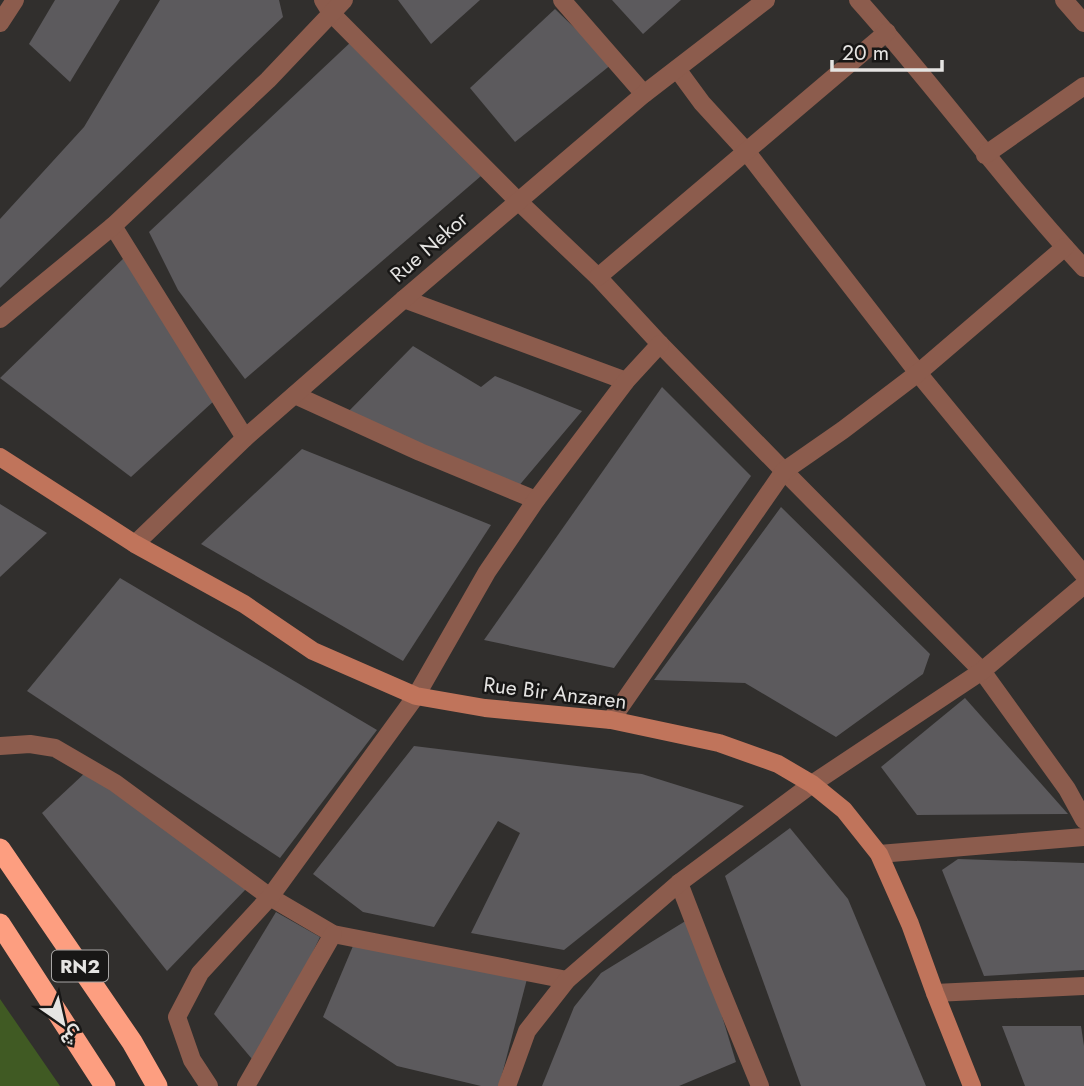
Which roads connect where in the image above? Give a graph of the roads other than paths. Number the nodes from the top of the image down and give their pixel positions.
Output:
1 (15, 0) edge
2 (562, 0) edge
3 (766, 0) edge
4 (858, 0) edge
5 (333, 4) edge
6 (0, 23) edge
7 (887, 32) junction
8 (677, 69) junction
9 (1084, 86) edge
10 (644, 94) junction
11 (746, 151) junction
12 (985, 155) junction
13 (518, 201) junction
14 (113, 226) junction
15 (1065, 247) junction
16 (1084, 268) edge
17 (598, 277) junction
18 (404, 299) junction
19 (0, 319) edge
20 (660, 344) junction
21 (918, 373) junction
22 (626, 381) junction
23 (295, 395) junction
24 (245, 438) junction
25 (0, 457) edge
26 (783, 471) junction
27 (536, 500) junction
28 (135, 544) junction
29 (1084, 575) edge
30 (1084, 584) edge
31 (982, 671) junction
32 (416, 696) junction
33 (611, 720) junction
34 (0, 746) edge
35 (812, 784) junction
36 (1084, 820) edge
37 (1084, 837) edge
38 (0, 849) edge
39 (880, 854) junction
40 (679, 883) junction
41 (270, 897) junction
42 (0, 924) edge
43 (332, 934) junction
44 (567, 980) junction
45 (1084, 986) edge
46 (935, 993) junction
47 (753, 1084) edge
48 (105, 1086) edge
49 (157, 1086) edge
50 (209, 1086) edge
51 (246, 1086) edge
52 (507, 1086) edge
53 (972, 1086) edge

1 - 6 street
2 - 10 street
3 - 8 street, Rue Nekor
4 - 7 street
5 - 13 street
5 - 14 street
7 - 11 street
7 - 12 street
8 - 10 street, Rue Nekor
8 - 11 street
9 - 12 street
10 - 13 street, Rue Nekor
11 - 17 street
11 - 21 street
12 - 15 street
13 - 17 street
13 - 18 street, Rue Nekor
14 - 19 street
14 - 24 street
15 - 16 street
15 - 21 street
17 - 20 street
18 - 22 street
18 - 23 street, Rue Nekor
20 - 22 street
20 - 26 street
21 - 26 street
21 - 29 street
22 - 27 street
23 - 24 street, Rue Nekor
23 - 27 street
24 - 28 street, Rue Nekor
25 - 28 street, Rue Bir Anzaren
26 - 31 street
26 - 33 street
27 - 32 street
28 - 32 street, Rue Bir Anzaren
30 - 31 street
31 - 35 street
31 - 36 street
32 - 33 street, Rue Bir Anzaren
32 - 41 street
33 - 35 street, Rue Bir Anzaren
34 - 41 street
35 - 39 street, Rue Bir Anzaren
35 - 40 street
37 - 39 street
38 - 49 highway, RN2
39 - 46 street, Rue Bir Anzaren
40 - 44 street
40 - 47 street
41 - 43 street
41 - 50 street
42 - 48 highway, RN2
43 - 44 street
43 - 51 street
44 - 52 street
45 - 46 street
46 - 53 street, Rue Bir Anzaren

